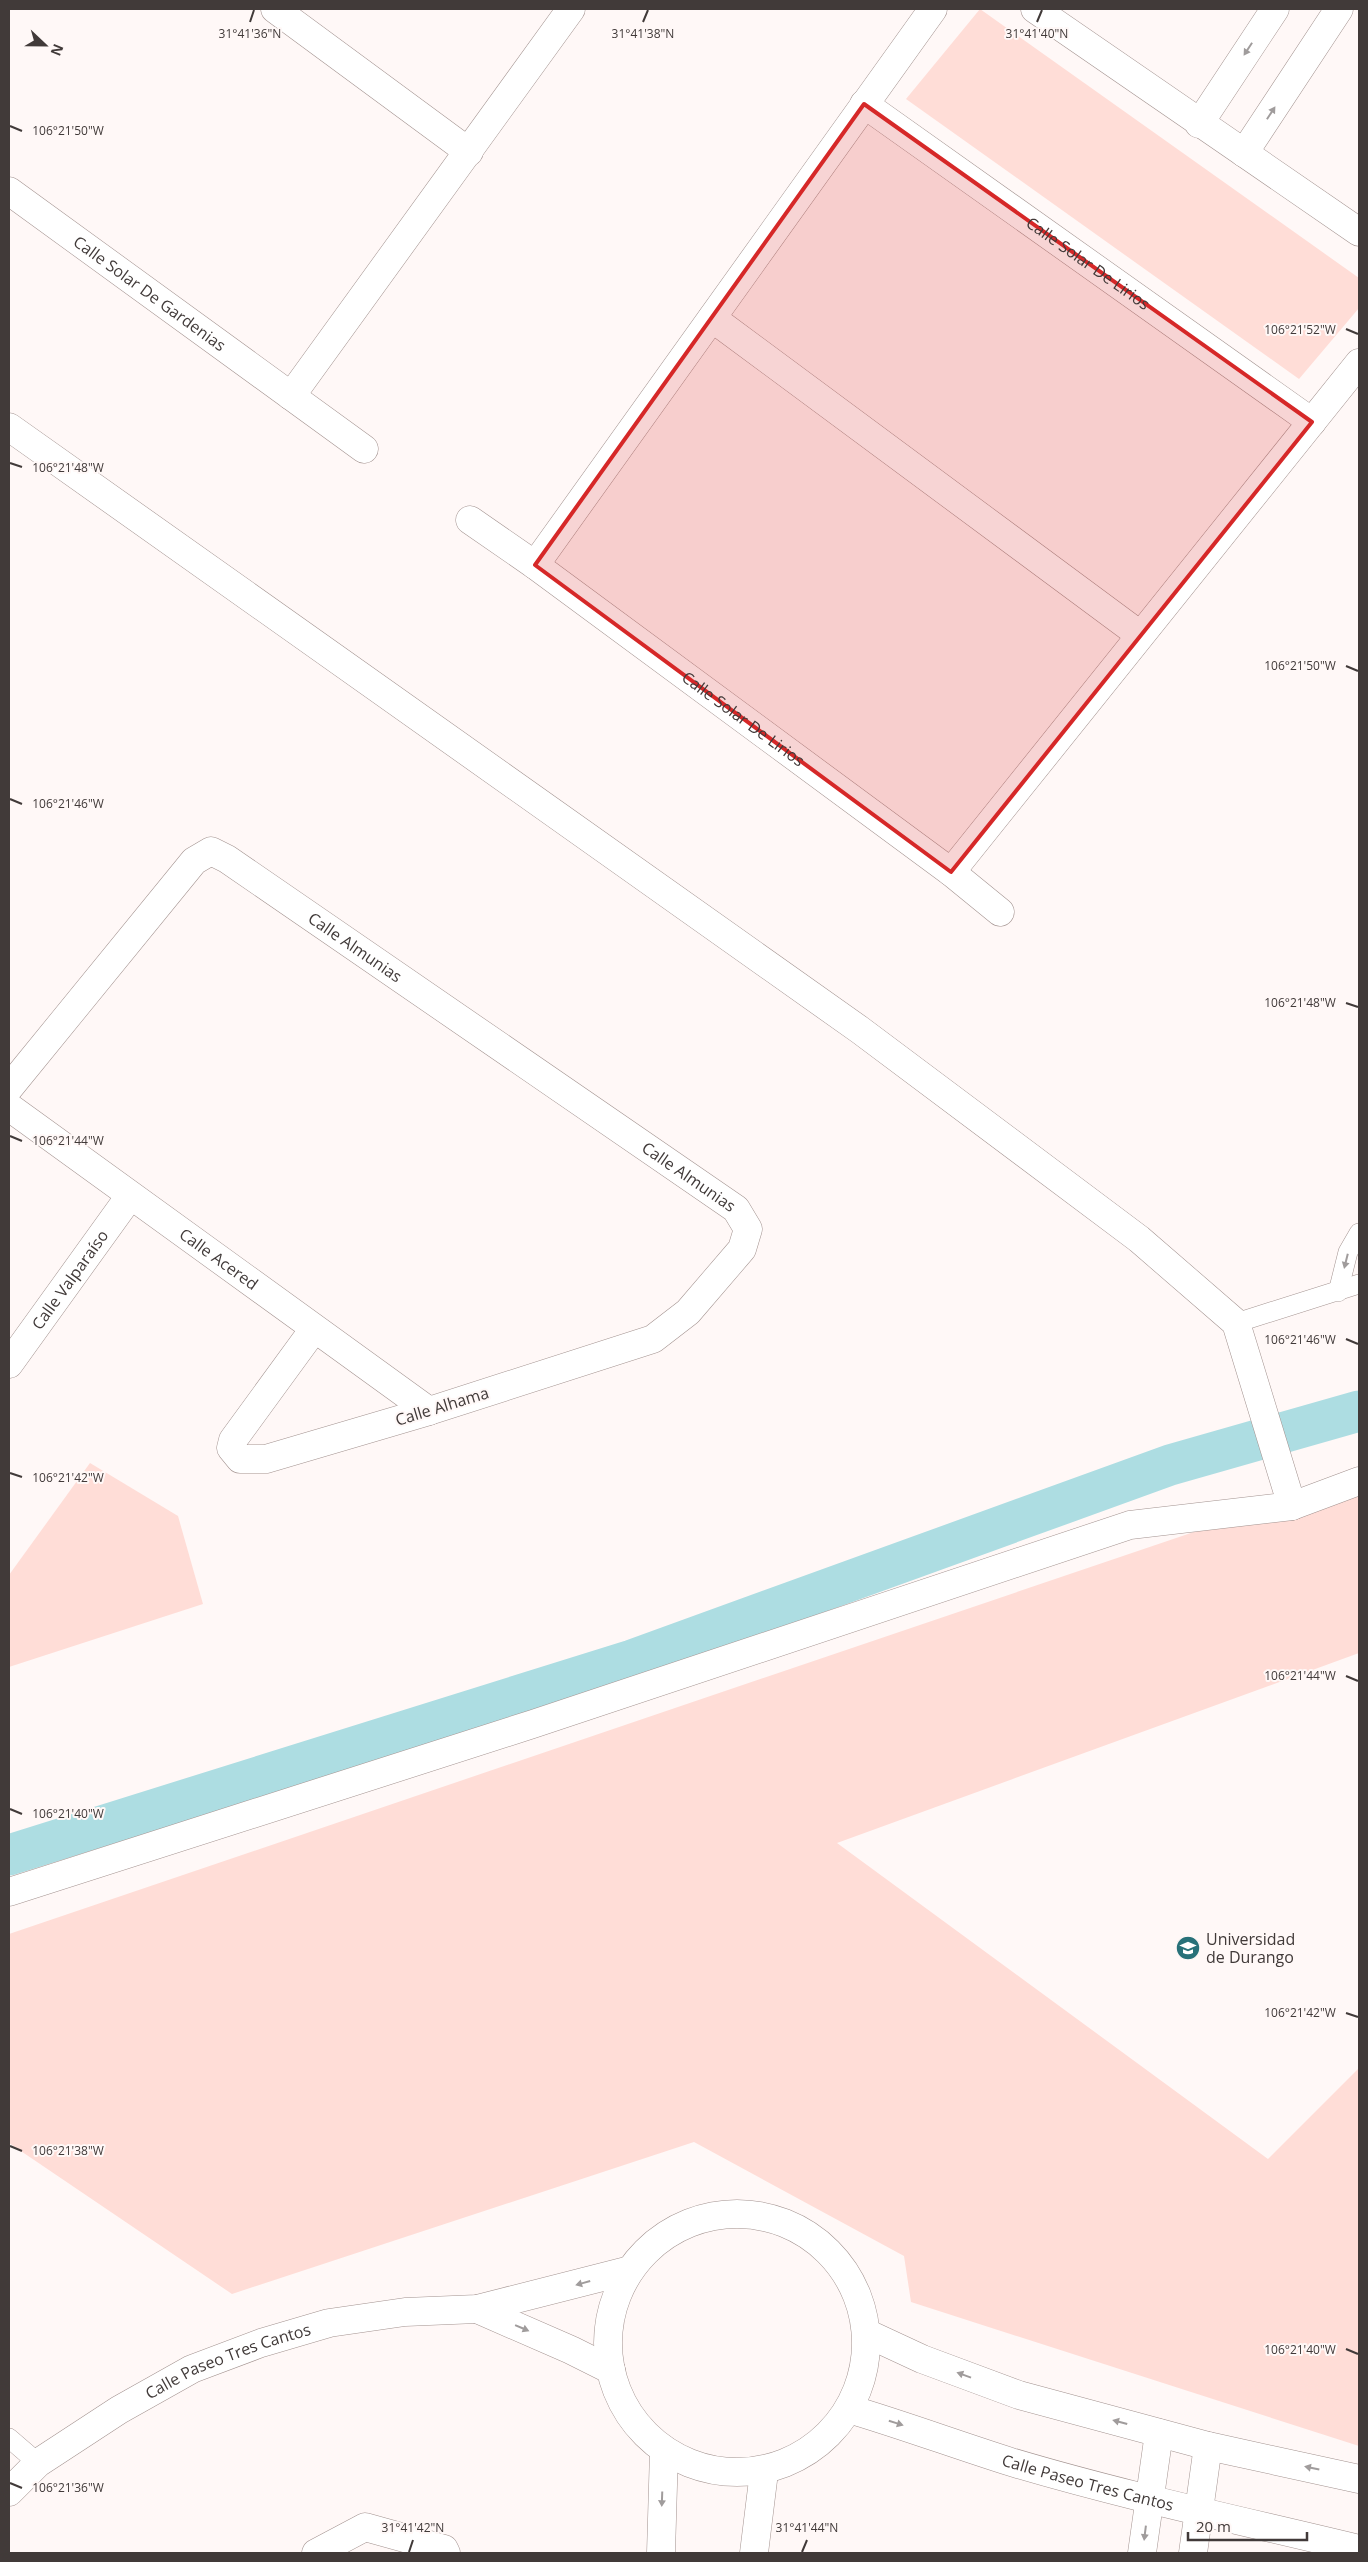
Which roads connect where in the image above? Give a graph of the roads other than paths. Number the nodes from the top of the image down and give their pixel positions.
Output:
1 (275, 9) edge
2 (572, 9) edge
3 (934, 9) edge
4 (1035, 9) edge
5 (1275, 9) edge
6 (1339, 9) edge
7 (864, 104) junction
8 (1199, 124) junction
9 (469, 152) junction
10 (1244, 153) junction
11 (9, 191) edge
12 (1359, 232) edge
13 (712, 318) junction
14 (1359, 364) edge
15 (291, 396) junction
16 (1312, 422) junction
17 (9, 427) edge
18 (364, 449) dead end
19 (470, 520) dead end
20 (535, 565) junction
21 (1140, 635) junction
22 (951, 872) junction
23 (1000, 912) dead end
24 (9, 1088) edge
25 (9, 1107) edge
26 (130, 1196) junction
27 (748, 1229) joint
28 (1359, 1233) edge
29 (1359, 1284) edge
30 (1338, 1292) junction
31 (1236, 1322) junction
32 (314, 1329) junction
33 (9, 1364) edge
34 (429, 1411) junction
35 (1359, 1482) edge
36 (1292, 1506) junction
37 (9, 1892) edge
38 (630, 2270) junction
39 (477, 2309) junction
40 (866, 2333) junction
41 (611, 2370) junction
42 (849, 2409) junction
43 (1159, 2433) junction
44 (9, 2438) edge
45 (1208, 2446) junction
46 (664, 2451) junction
47 (38, 2463) junction
48 (764, 2472) junction
49 (1359, 2478) edge
50 (9, 2492) edge
51 (1149, 2499) junction
52 (1198, 2510) junction
53 (1359, 2549) edge
54 (316, 2553) edge
55 (446, 2553) edge
56 (661, 2553) edge
57 (754, 2553) edge
58 (1142, 2553) edge
59 (1193, 2553) edge

1 - 9 street
2 - 9 street
3 - 7 street
4 - 8 street
5 -> 8 street
10 -> 6 street
7 - 13 street
7 - 16 street, Calle Solar De Lirios
8 - 10 street
9 - 15 street
10 - 12 street
11 - 15 street, Calle Solar De Gardenias
13 - 20 street
13 - 21 street
14 - 16 street
15 - 18 street, Calle Solar De Gardenias
16 - 21 street
17 - 31 street
19 - 20 street, Calle Solar De Lirios
20 - 22 street, Calle Solar De Lirios
21 - 22 street
22 - 23 street, Calle Solar De Lirios
24 - 27 street, Calle Almunias
25 - 26 street, Calle Acered
26 - 32 street, Calle Acered
26 - 33 street, Calle Valparaíso
27 - 34 street, Calle Alhama
28 -> 30 lane
29 - 30 lane
30 - 31 lane
31 - 36 street
32 - 34 street, Calle Acered
32 - 34 street, Calle Alhama
35 - 36 street
36 - 37 street
38 -> 39 street, Calle Paseo Tres Cantos
38 - 40 street
38 - 41 street
39 -> 41 street, Calle Paseo Tres Cantos
39 - 47 street, Calle Paseo Tres Cantos
40 - 42 street
43 -> 40 street
41 - 46 street
42 - 48 street
42 -> 51 street, Calle Paseo Tres Cantos
43 - 45 street
43 - 51 street
44 - 47 lane
49 -> 45 street
45 - 52 street
46 - 48 street
46 -> 56 street
47 - 50 street, Calle Paseo Tres Cantos
48 - 57 street
51 - 52 street, Calle Paseo Tres Cantos
51 -> 58 street
52 - 53 street, Calle Paseo Tres Cantos
52 - 59 street
54 - 55 street

